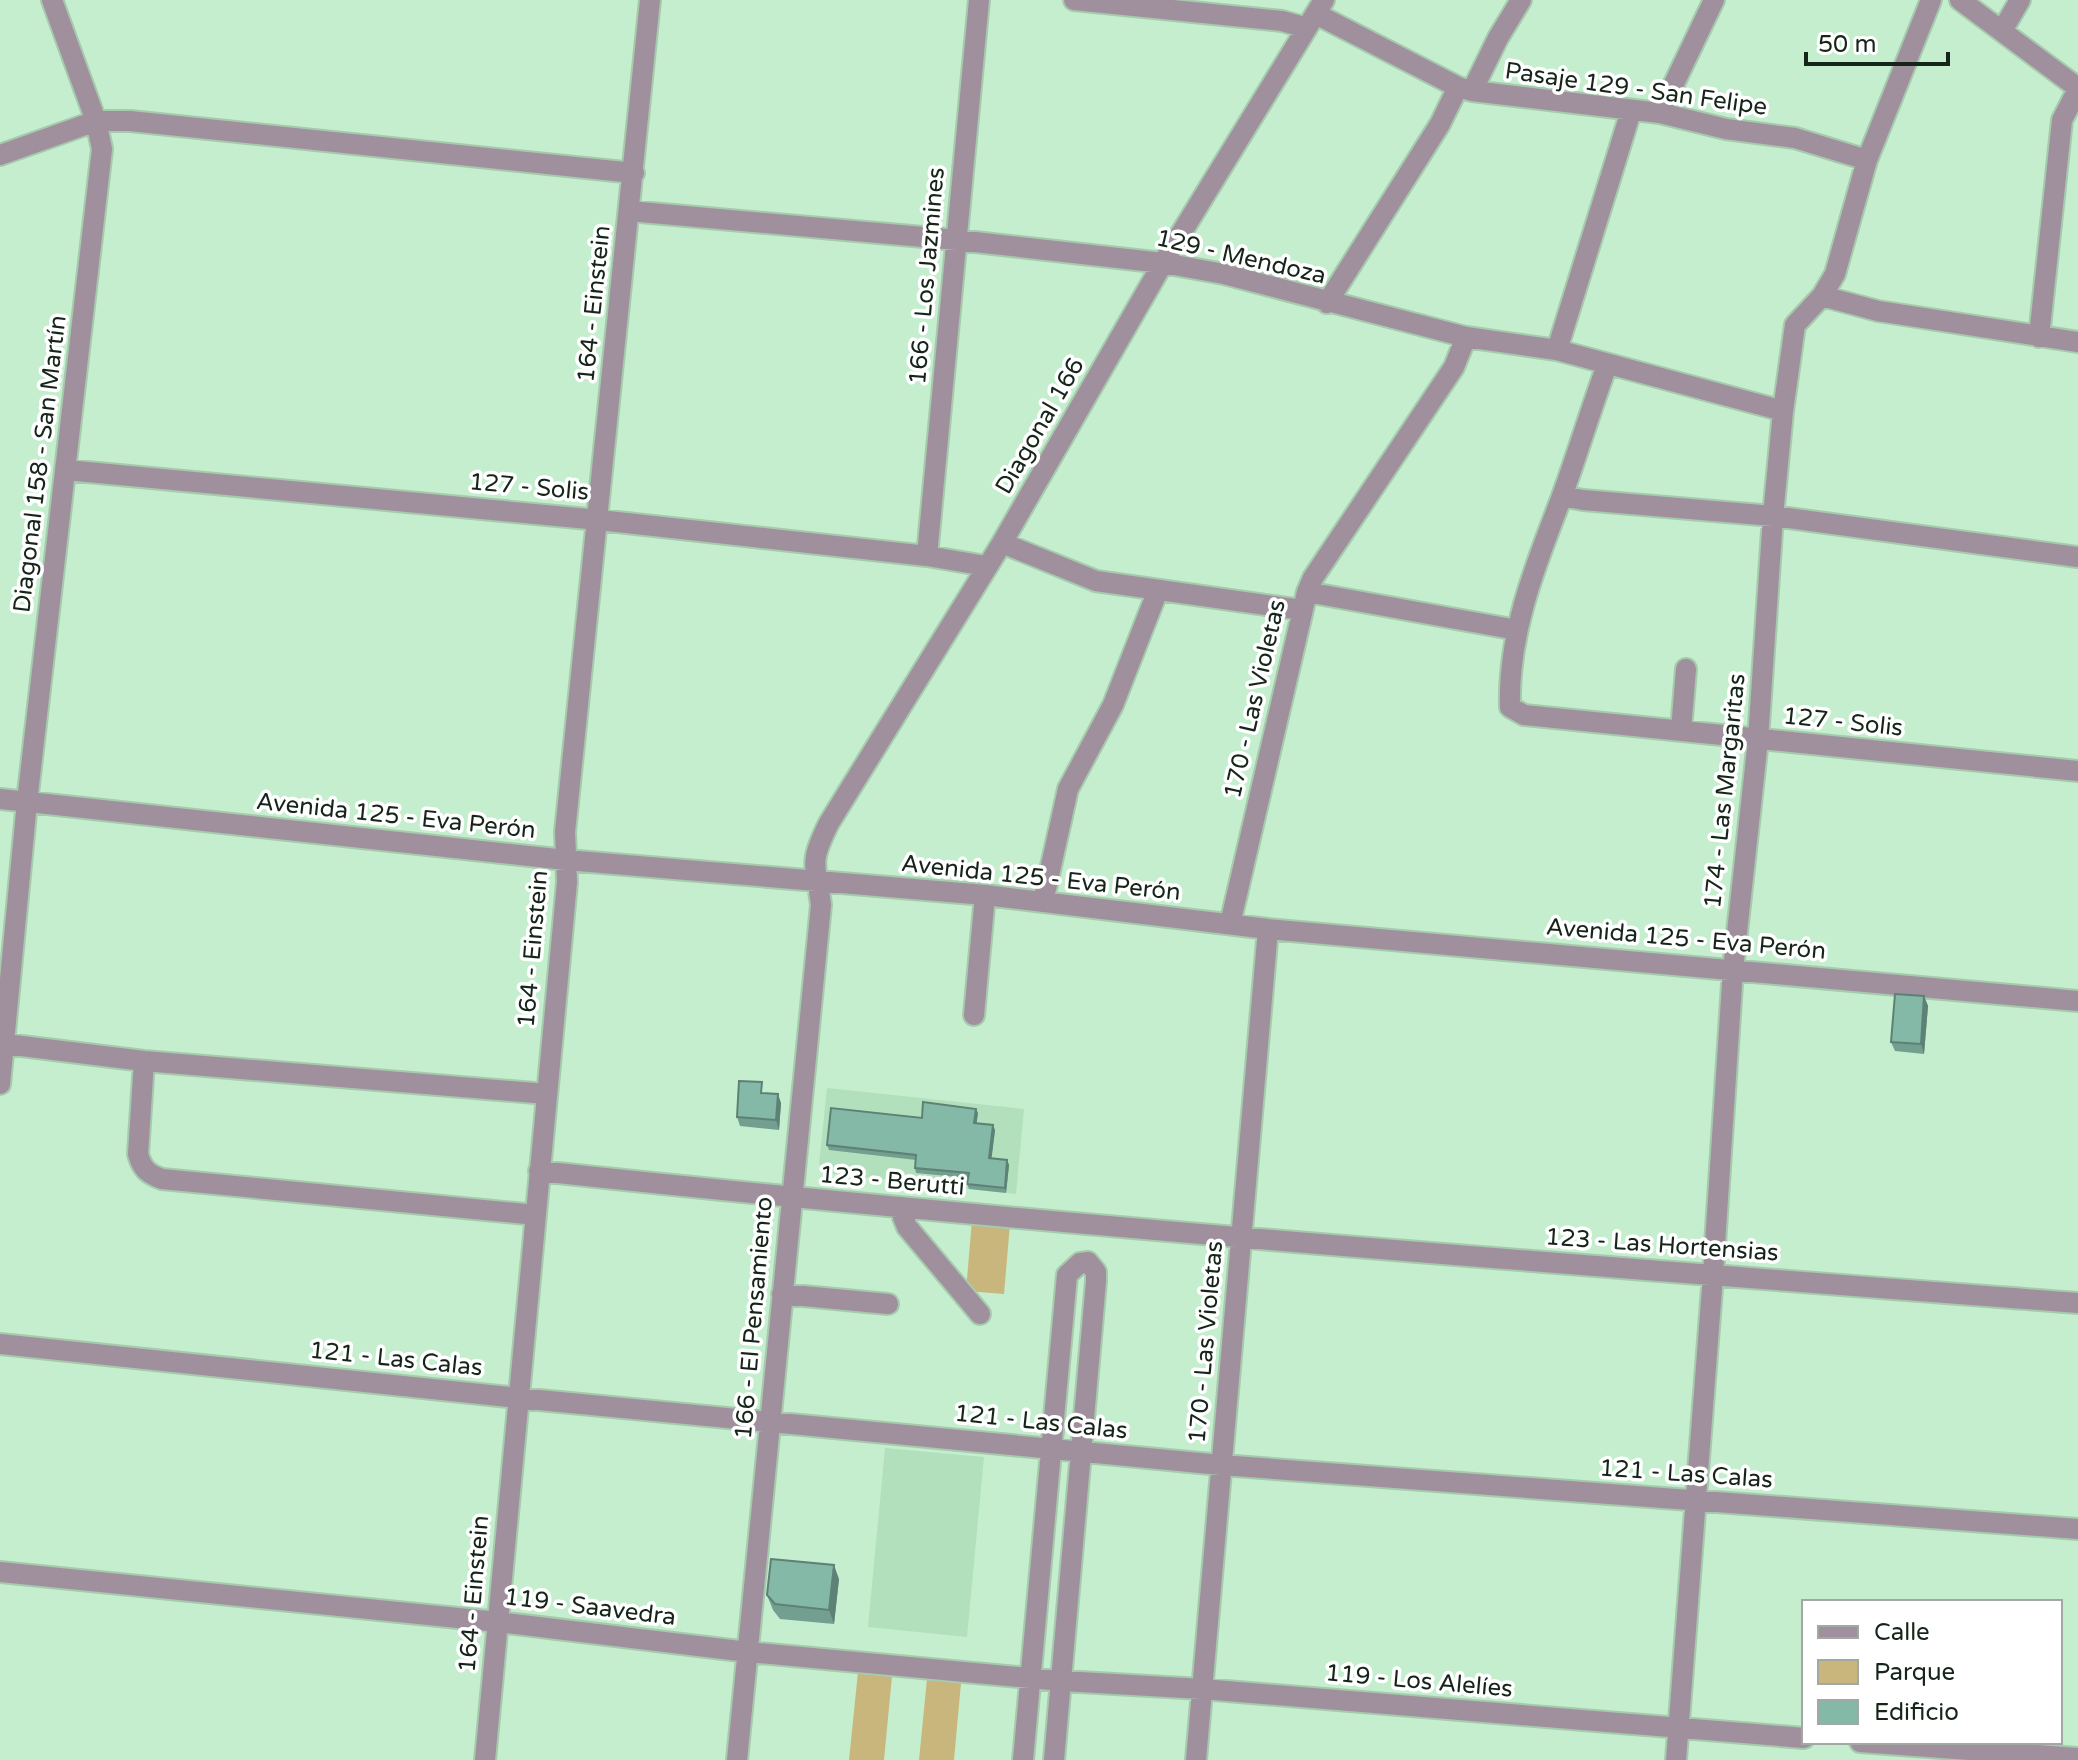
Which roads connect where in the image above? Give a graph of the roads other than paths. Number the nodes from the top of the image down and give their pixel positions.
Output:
1 (52, 0) edge
2 (650, 0) edge
3 (979, 0) edge
4 (1074, 0) edge
5 (1521, 0) edge
6 (1714, 0) edge
7 (1931, 0) edge
8 (1960, 0) edge
9 (2020, 0) edge
10 (1318, 9) edge
11 (2002, 31) junction
12 (2078, 88) edge
13 (1465, 89) junction
14 (1631, 111) junction
15 (1660, 113) junction
16 (96, 121) junction
17 (0, 155) edge
18 (1867, 160) junction
19 (634, 173) junction
20 (629, 211) junction
21 (957, 240) junction
22 (1163, 263) junction
23 (1822, 296) junction
24 (1327, 303) junction
25 (1466, 337) junction
26 (2039, 337) junction
27 (2078, 342) edge
28 (1557, 350) junction
29 (1607, 365) junction
30 (1783, 411) junction
31 (66, 470) junction
32 (1562, 496) junction
33 (1773, 516) junction
34 (599, 520) junction
35 (1002, 543) junction
36 (927, 556) junction
37 (2078, 557) edge
38 (986, 566) junction
39 (1158, 590) junction
40 (1304, 601) junction
41 (1517, 630) junction
42 (1686, 669) dead end
43 (1681, 730) junction
44 (1758, 740) junction
45 (2078, 771) edge
46 (0, 799) edge
47 (27, 802) junction
48 (566, 860) junction
49 (815, 881) junction
50 (985, 895) junction
51 (1043, 902) junction
52 (1230, 924) junction
53 (1268, 929) junction
54 (1733, 969) junction
55 (2078, 1001) edge
56 (974, 1015) dead end
57 (5, 1044) junction
58 (144, 1061) junction
59 (0, 1084) edge
60 (547, 1094) junction
61 (539, 1171) junction
62 (791, 1198) junction
63 (899, 1207) junction
64 (536, 1215) junction
65 (1242, 1238) junction
66 (1713, 1275) junction
67 (782, 1294) junction
68 (2078, 1303) edge
69 (888, 1304) dead end
70 (980, 1314) dead end
71 (0, 1344) edge
72 (518, 1398) junction
73 (770, 1421) junction
74 (1052, 1449) junction
75 (1081, 1452) junction
76 (1221, 1465) junction
77 (1696, 1501) junction
78 (2078, 1529) edge
79 (0, 1572) edge
80 (498, 1622) junction
81 (748, 1652) junction
82 (1030, 1677) junction
83 (1062, 1681) junction
84 (1202, 1689) junction
85 (1678, 1728) junction
86 (1802, 1738) edge
87 (1887, 1744) edge
88 (2078, 1758) edge
89 (485, 1760) edge
90 (737, 1760) edge
91 (1023, 1760) edge
92 (1054, 1760) edge
93 (1196, 1760) edge
94 (1676, 1760) edge

1 - 16 street, Diagonal 158 - San Martín
2 - 19 street, 164 - Einstein
3 - 21 street, 166 - Los Jazmines
4 - 10 street, Pasaje 129 - San Felipe
5 - 13 street
6 - 15 street
7 - 18 street, 174 - Las Margaritas
8 - 11 street
9 - 11 street
10 - 13 street, Pasaje 129 - San Felipe
10 - 22 street, Diagonal 166
11 - 12 street
12 - 26 street
13 - 14 street, Pasaje 129 - San Felipe
13 - 24 street
14 - 15 street, Pasaje 129 - San Felipe
14 - 28 street
15 - 18 street, Pasaje 129 - San Felipe
16 - 17 street
16 - 19 street
16 - 31 street, Diagonal 158 - San Martín
18 - 23 street, 174 - Las Margaritas
19 - 20 street, 164 - Einstein
20 - 21 street, 129 - Mendoza
20 - 34 street, 164 - Einstein
21 - 22 street, 129 - Mendoza
21 - 36 street, 166 - Los Jazmines
22 - 24 street, 129 - Mendoza
22 - 35 street, Diagonal 166
23 - 26 street
23 - 30 street, 174 - Las Margaritas
24 - 25 street, 129 - Mendoza
25 - 28 street, 129 - Mendoza
25 - 40 street, 170 - Las Violetas
26 - 27 street
28 - 29 street, 129 - Mendoza
29 - 30 street, 129 - Mendoza
29 - 32 street
30 - 33 street, 174 - Las Margaritas
31 - 34 street, 127 - Solis
31 - 47 street, Diagonal 158 - San Martín
32 - 33 street
32 - 41 street
33 - 37 street
33 - 44 street, 174 - Las Margaritas
34 - 36 street, 127 - Solis
34 - 48 street, 164 - Einstein
35 - 38 street, Diagonal 166
35 - 39 street
36 - 38 street, 127 - Solis
38 - 49 street, Diagonal 166
39 - 40 street
39 - 51 street
40 - 41 street
40 - 52 street, 170 - Las Violetas
41 - 43 street, 127 - Solis
42 - 43 street
43 - 44 street, 127 - Solis
44 - 45 street, 127 - Solis
44 - 54 street, 174 - Las Margaritas
46 - 47 street, Avenida 125 - Eva Perón
47 - 48 street, Avenida 125 - Eva Perón
47 - 57 street, Diagonal 158 - San Martín
48 - 49 street, Avenida 125 - Eva Perón
48 - 60 street, 164 - Einstein
49 - 50 street, Avenida 125 - Eva Perón
49 - 62 street, 166 - El Pensamiento
50 - 51 street, Avenida 125 - Eva Perón
50 - 56 street
51 - 52 street, Avenida 125 - Eva Perón
52 - 53 street, Avenida 125 - Eva Perón
53 - 54 street, Avenida 125 - Eva Perón
53 - 65 street, 170 - Las Violetas
54 - 55 street, Avenida 125 - Eva Perón
54 - 66 street, 174 - Las Margaritas
57 - 58 street
57 - 59 street, Diagonal 158 - San Martín
58 - 60 street
58 - 64 street
60 - 61 street, 164 - Einstein
61 - 62 street, 123 - Berutti
61 - 64 street, 164 - Einstein
62 - 63 street, 123 - Berutti
62 - 67 street, 166 - El Pensamiento
63 - 65 street, 123 - Berutti
63 - 70 street
64 - 72 street, 164 - Einstein
65 - 66 street, 123 - Las Hortensias
65 - 76 street, 170 - Las Violetas
66 - 68 street, 123 - Las Hortensias
66 - 77 street, 174 - Las Margaritas
67 - 69 street
67 - 73 street, 166 - El Pensamiento
71 - 72 street, 121 - Las Calas
72 - 73 street, 121 - Las Calas
72 - 80 street, 164 - Einstein
73 - 74 street, 121 - Las Calas
73 - 81 street, 166 - El Pensamiento
74 - 75 street, 121 - Las Calas
74 - 75 street
74 - 82 street
75 - 76 street, 121 - Las Calas
75 - 83 street
76 - 77 street, 121 - Las Calas
76 - 84 street, 170 - Las Violetas
77 - 78 street, 121 - Las Calas
77 - 85 street, 174 - Las Margaritas
79 - 80 street, 119 - Saavedra
80 - 81 street, 119 - Saavedra
80 - 89 street, 164 - Einstein
81 - 82 street, 119 - Saavedra
81 - 90 street, 166 - El Pensamiento
82 - 83 street, 119 - Los Alelíes
82 - 91 street
83 - 84 street, 119 - Los Alelíes
83 - 92 street
84 - 85 street, 119 - Los Alelíes
84 - 93 street, 170 - Las Violetas
85 - 86 street, 119 - Los Alelíes
85 - 94 street, 174 - Las Margaritas
87 - 88 street

